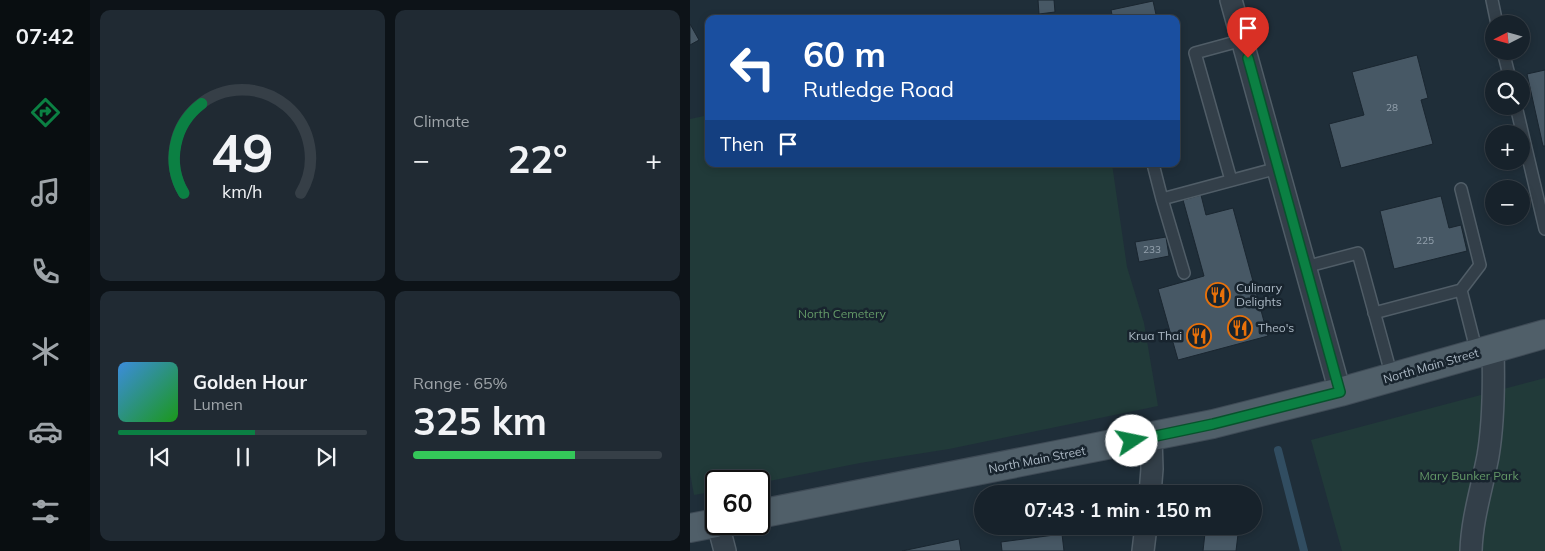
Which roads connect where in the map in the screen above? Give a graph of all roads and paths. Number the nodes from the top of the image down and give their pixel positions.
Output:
1 (1231, 0) edge
2 (1492, 0) edge
3 (1495, 15) edge
4 (1243, 40) junction
5 (1518, 115) edge
6 (1154, 167) edge
7 (1278, 168) junction
8 (1230, 180) junction
9 (1462, 189) dead end
10 (1162, 199) junction
11 (1545, 229) edge
12 (1305, 267) junction
13 (1184, 273) dead end
14 (1462, 290) junction
15 (1374, 313) junction
16 (1545, 334) edge
17 (1485, 351) junction
18 (1392, 377) junction
19 (1340, 392) junction
20 (1151, 437) junction
21 (1151, 485) edge
22 (770, 512) edge
23 (705, 525) edge
24 (690, 528) edge
25 (720, 535) edge
26 (1145, 535) edge
27 (725, 551) edge
28 (1143, 551) edge
29 (1471, 551) edge

1 - 4 street
2 - 3 lane
4 - 7 street
4 - 8 lane
5 - 11 lane
6 - 10 lane
7 - 8 lane
7 - 12 street
8 - 10 lane
9 - 14 lane
10 - 13 lane
12 - 15 lane
12 - 19 street
14 - 15 lane
14 - 17 lane
15 - 18 lane
16 - 17 main road, North Main Street
17 - 18 main road, North Main Street
17 - 29 street
18 - 19 main road, North Main Street
19 - 20 main road, North Main Street
20 - 21 street
20 - 22 main road, North Main Street
23 - 24 main road
25 - 27 street
26 - 28 street

